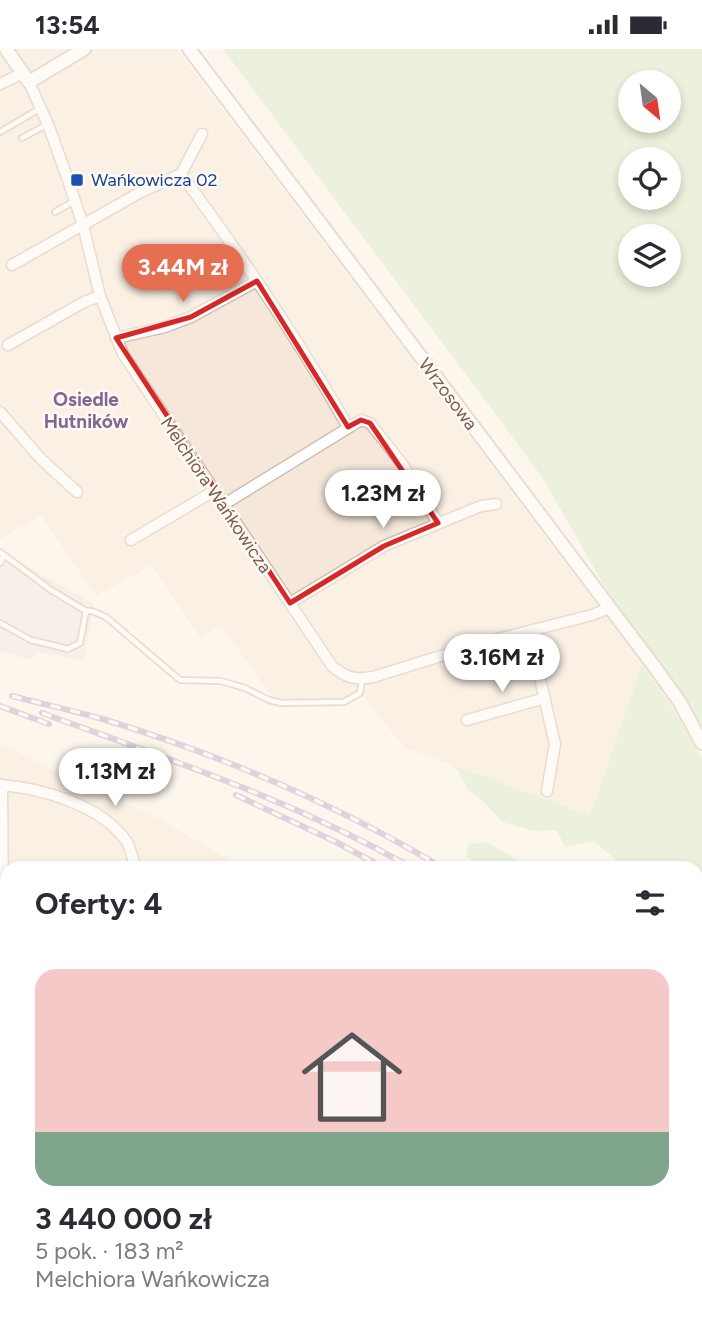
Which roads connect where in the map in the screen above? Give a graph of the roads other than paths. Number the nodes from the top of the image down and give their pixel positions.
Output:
1 (6, 49) edge
2 (84, 49) edge
3 (189, 49) edge
4 (26, 78) junction
5 (0, 84) edge
6 (42, 107) junction
7 (48, 124) junction
8 (0, 132) edge
9 (202, 134) dead end
10 (22, 138) dead end
11 (181, 174) junction
12 (75, 201) junction
13 (55, 212) dead end
14 (83, 225) junction
15 (12, 265) dead end
16 (257, 281) junction
17 (100, 296) junction
18 (116, 338) junction
19 (8, 345) dead end
20 (0, 412) edge
21 (348, 427) junction
22 (214, 491) junction
23 (77, 492) dead end
24 (496, 504) dead end
25 (223, 505) junction
26 (438, 523) junction
27 (131, 540) dead end
28 (2, 553) edge
29 (0, 563) edge
30 (289, 603) junction
31 (609, 608) junction
32 (86, 611) junction
33 (0, 623) edge
34 (529, 631) junction
35 (363, 679) junction
36 (545, 698) junction
37 (467, 720) dead end
38 (702, 743) edge
39 (1, 785) edge
40 (547, 791) dead end
41 (2, 861) edge
42 (133, 861) edge

1 - 4 street, Melchiora Wańkowicza
2 - 4 street
3 - 31 street, Wrzosowa
4 - 5 street
4 - 6 street, Melchiora Wańkowicza
6 - 7 street, Melchiora Wańkowicza
6 - 8 lane
7 - 10 lane
7 - 12 street, Melchiora Wańkowicza
9 - 11 street
11 - 14 street
11 - 16 street
12 - 13 lane
12 - 14 street, Melchiora Wańkowicza
14 - 15 street
14 - 17 street, Melchiora Wańkowicza
16 - 18 street
16 - 21 street
17 - 18 street, Melchiora Wańkowicza
17 - 19 street
18 - 22 street, Melchiora Wańkowicza
20 - 23 street
21 - 25 street
21 - 26 street
22 - 25 street, Melchiora Wańkowicza
22 - 27 street
24 - 26 street
25 - 30 street, Melchiora Wańkowicza
26 - 30 street
28 - 29 lane
28 - 32 lane
30 - 35 street, Melchiora Wańkowicza
31 - 34 street
31 - 38 street, Wrzosowa
32 - 33 lane
32 - 35 lane
34 - 35 street
34 - 36 street
36 - 37 street
36 - 40 street
39 - 41 street
39 - 42 street

